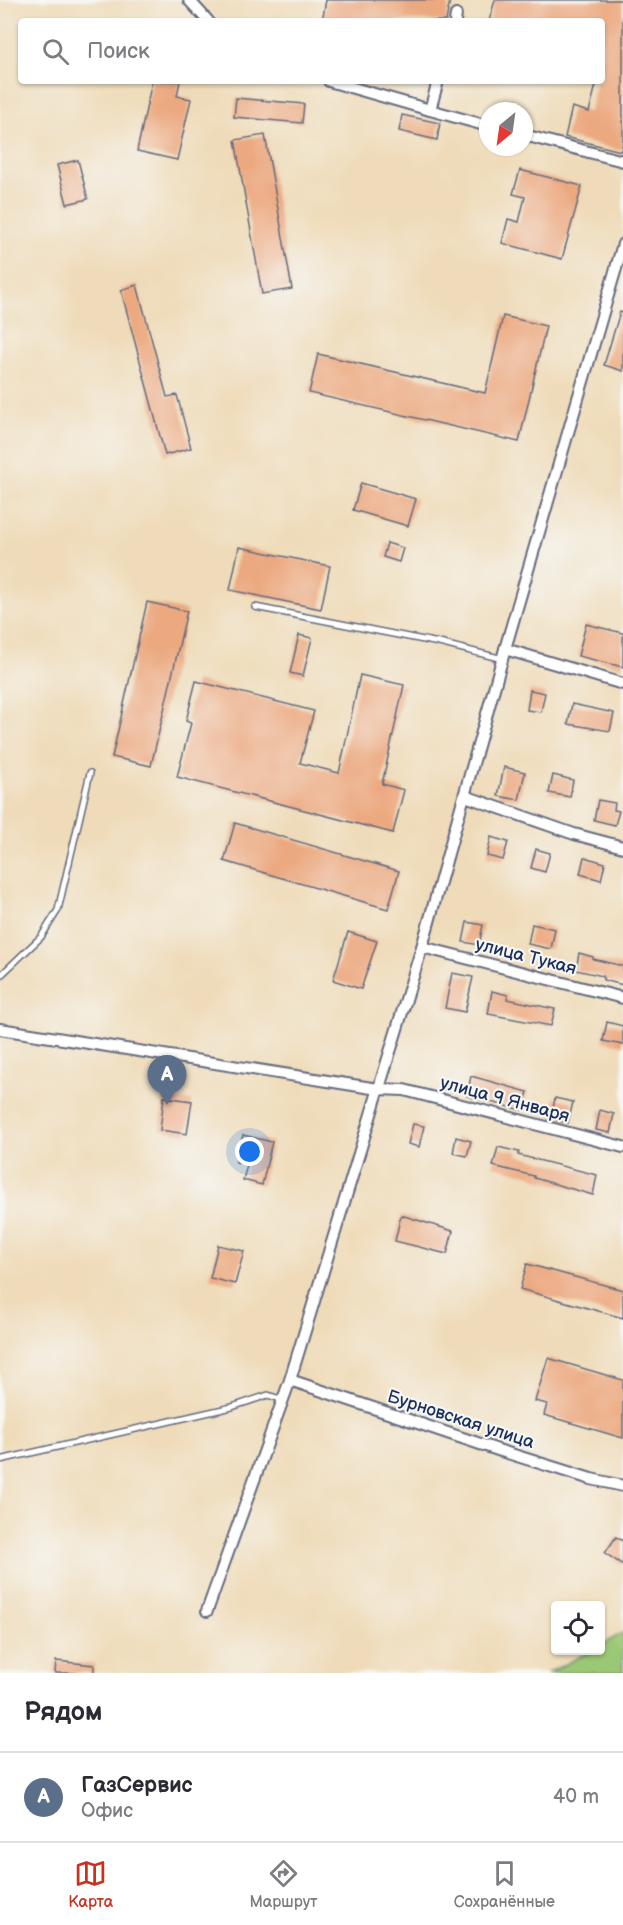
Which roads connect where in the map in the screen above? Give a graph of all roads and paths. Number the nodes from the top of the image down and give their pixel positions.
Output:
1 (189, 0) edge
2 (205, 18) edge
3 (338, 84) edge
4 (437, 84) edge
5 (430, 111) junction
6 (479, 124) edge
7 (533, 137) edge
8 (623, 161) edge
9 (623, 244) edge
10 (255, 607) dead end
11 (504, 654) junction
12 (623, 684) edge
13 (90, 773) dead end
14 (465, 796) junction
15 (623, 847) edge
16 (422, 947) junction
17 (0, 976) edge
18 (623, 998) edge
19 (0, 1029) edge
20 (378, 1089) junction
21 (623, 1147) edge
22 (290, 1380) junction
23 (283, 1400) junction
24 (0, 1460) edge
25 (623, 1486) edge
26 (207, 1611) dead end

1 - 2 street
3 - 5 street
4 - 5 street
5 - 6 street
7 - 8 street
9 - 11 street
10 - 11 lane
11 - 12 street
11 - 14 street
13 - 17 lane
14 - 15 street
14 - 16 street
16 - 18 street, улица Тукая
16 - 20 street
19 - 20 street, улица 9 Января
20 - 21 street, улица 9 Января
20 - 22 street
22 - 23 street
22 - 25 street, Бурновская улица
23 - 24 lane
23 - 26 street

